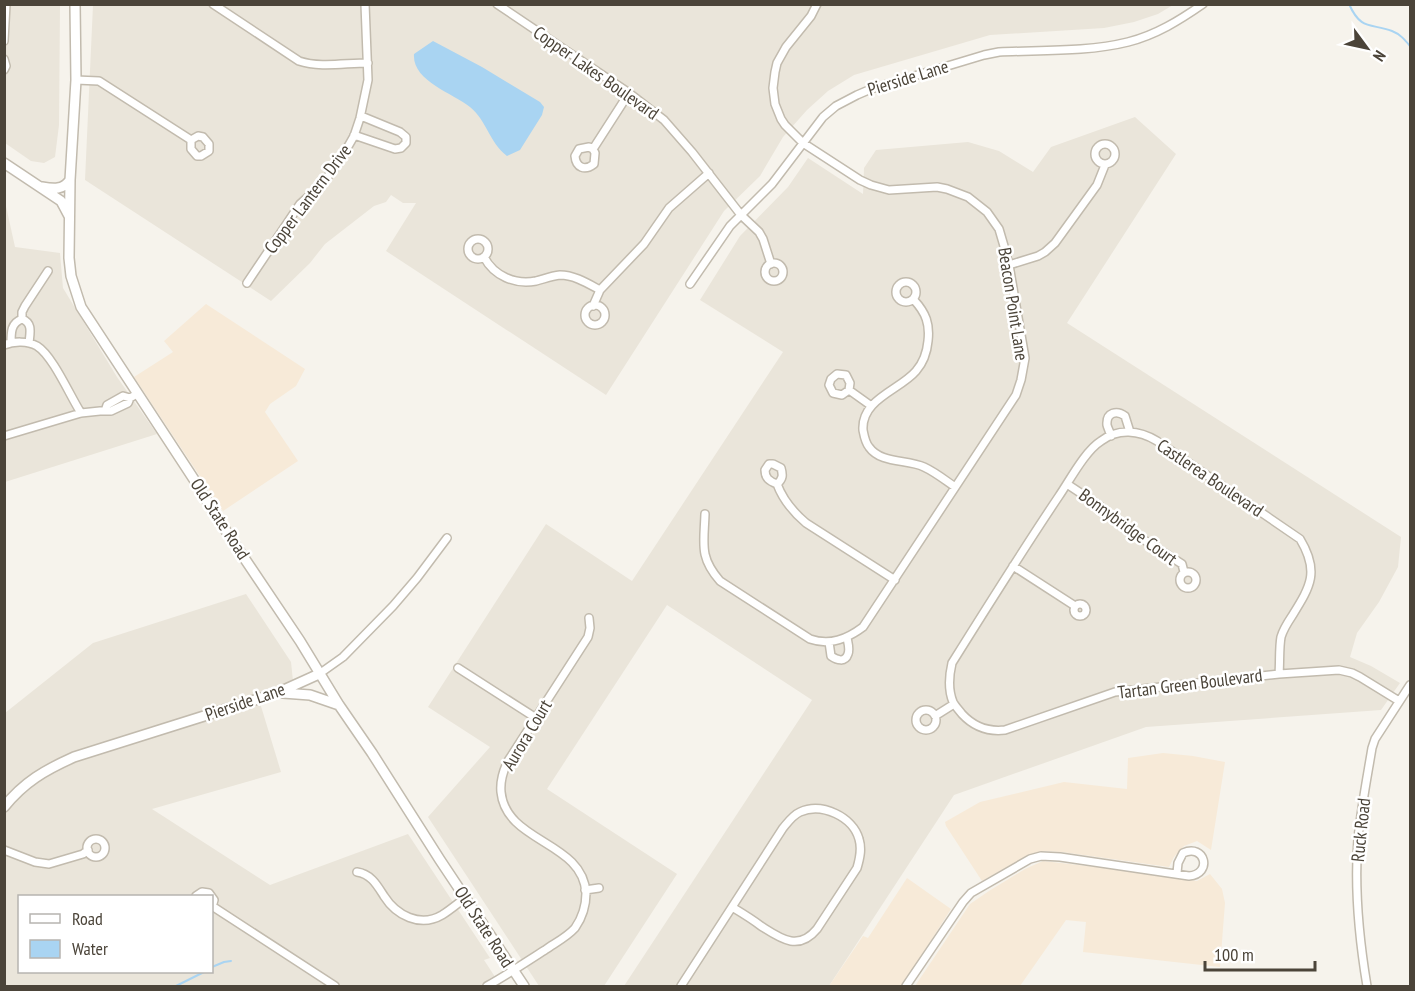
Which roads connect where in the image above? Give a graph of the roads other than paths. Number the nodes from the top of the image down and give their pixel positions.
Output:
1 (6, 4) edge
2 (75, 4) edge
3 (213, 4) edge
4 (365, 4) edge
5 (497, 4) edge
6 (817, 4) edge
7 (1203, 4) edge
8 (4, 42) edge
9 (4, 59) edge
10 (368, 63) junction
11 (4, 70) edge
12 (76, 80) junction
13 (629, 93) junction
14 (360, 116) junction
15 (354, 135) junction
16 (191, 140) dead end
17 (803, 143) junction
18 (593, 149) dead end
19 (4, 163) edge
20 (1105, 165) dead end
21 (709, 173) junction
22 (70, 180) junction
23 (36, 185) junction
24 (741, 214) junction
25 (69, 218) junction
26 (484, 257) dead end
27 (771, 264) dead end
28 (1009, 265) junction
29 (48, 271) dead end
30 (247, 284) dead end
31 (690, 284) dead end
32 (600, 290) junction
33 (914, 300) dead end
34 (593, 306) dead end
35 (22, 319) junction
36 (29, 343) junction
37 (8, 344) edge
38 (849, 390) dead end
39 (134, 396) junction
40 (870, 405) junction
41 (81, 413) junction
42 (1130, 432) junction
43 (6, 433) edge
44 (1111, 436) junction
45 (777, 484) dead end
46 (1067, 484) junction
47 (955, 487) junction
48 (705, 514) dead end
49 (447, 538) dead end
50 (1013, 566) junction
51 (1184, 572) dead end
52 (895, 580) junction
53 (1075, 606) dead end
54 (589, 618) dead end
55 (847, 638) junction
56 (829, 642) junction
57 (458, 668) dead end
58 (319, 674) junction
59 (1279, 674) junction
60 (1410, 685) edge
61 (277, 693) junction
62 (1399, 701) junction
63 (954, 704) junction
64 (339, 705) junction
65 (935, 716) dead end
66 (536, 718) junction
67 (4, 807) edge
68 (4, 850) edge
69 (88, 850) dead end
70 (357, 872) dead end
71 (1177, 873) dead end
72 (599, 888) dead end
73 (585, 890) junction
74 (465, 898) junction
75 (213, 907) edge
76 (732, 907) junction
77 (513, 971) junction
78 (335, 987) edge
79 (487, 987) edge
80 (524, 987) edge
81 (681, 987) edge
82 (906, 987) edge
83 (1367, 987) edge

1 - 8 street
2 - 12 street, Old State Road
3 - 10 street
4 - 10 street, Copper Lantern Drive
5 - 13 street, Copper Lakes Boulevard
6 - 17 street, Beacon Point Lane
7 - 17 street, Pierside Lane
9 - 11 street
10 - 14 street, Copper Lantern Drive
12 - 16 street
12 - 22 street, Old State Road
13 - 18 street
13 - 21 street, Copper Lakes Boulevard
14 - 15 street, Copper Lantern Drive
14 - 15 street
15 - 30 street, Copper Lantern Drive
17 - 24 street, Pierside Lane
17 - 28 street, Beacon Point Lane
19 - 23 street
20 - 28 street
21 - 24 street, Copper Lakes Boulevard
21 - 32 street
22 - 23 street
22 - 25 street, Old State Road
23 - 25 street
24 - 27 street, Copper Lakes Boulevard
24 - 31 street, Pierside Lane
25 - 39 street, Old State Road
26 - 32 street
28 - 47 street, Beacon Point Lane
29 - 35 street
32 - 34 street
33 - 40 street
35 - 36 street
35 - 37 street
36 - 37 street
36 - 41 street
38 - 40 street
39 - 41 street
39 - 58 street, Old State Road
40 - 47 street
41 - 43 street
42 - 44 street
42 - 44 street
42 - 59 street, Castlerea Boulevard
44 - 46 street
45 - 52 street
46 - 50 street
46 - 51 street, Bonnybridge Court
47 - 52 street, Beacon Point Lane
48 - 56 street, Beacon Point Lane
49 - 58 street, Pierside Lane
50 - 53 street
50 - 63 street
52 - 55 street, Beacon Point Lane
54 - 66 street, Aurora Court
55 - 56 street, Beacon Point Lane
55 - 56 street
57 - 66 street
58 - 61 street, Pierside Lane
58 - 64 street, Old State Road
59 - 62 street, Tartan Green Boulevard
59 - 63 street, Tartan Green Boulevard
60 - 62 street, Ruck Road
61 - 64 street
61 - 67 street, Pierside Lane
62 - 83 street, Ruck Road
63 - 65 street
64 - 74 street, Old State Road
66 - 73 street, Aurora Court
68 - 69 street
70 - 74 street
71 - 82 street
72 - 73 street
73 - 77 street
74 - 77 street, Old State Road
75 - 78 street
76 - 76 street
76 - 81 street
77 - 79 street
77 - 80 street, Old State Road

